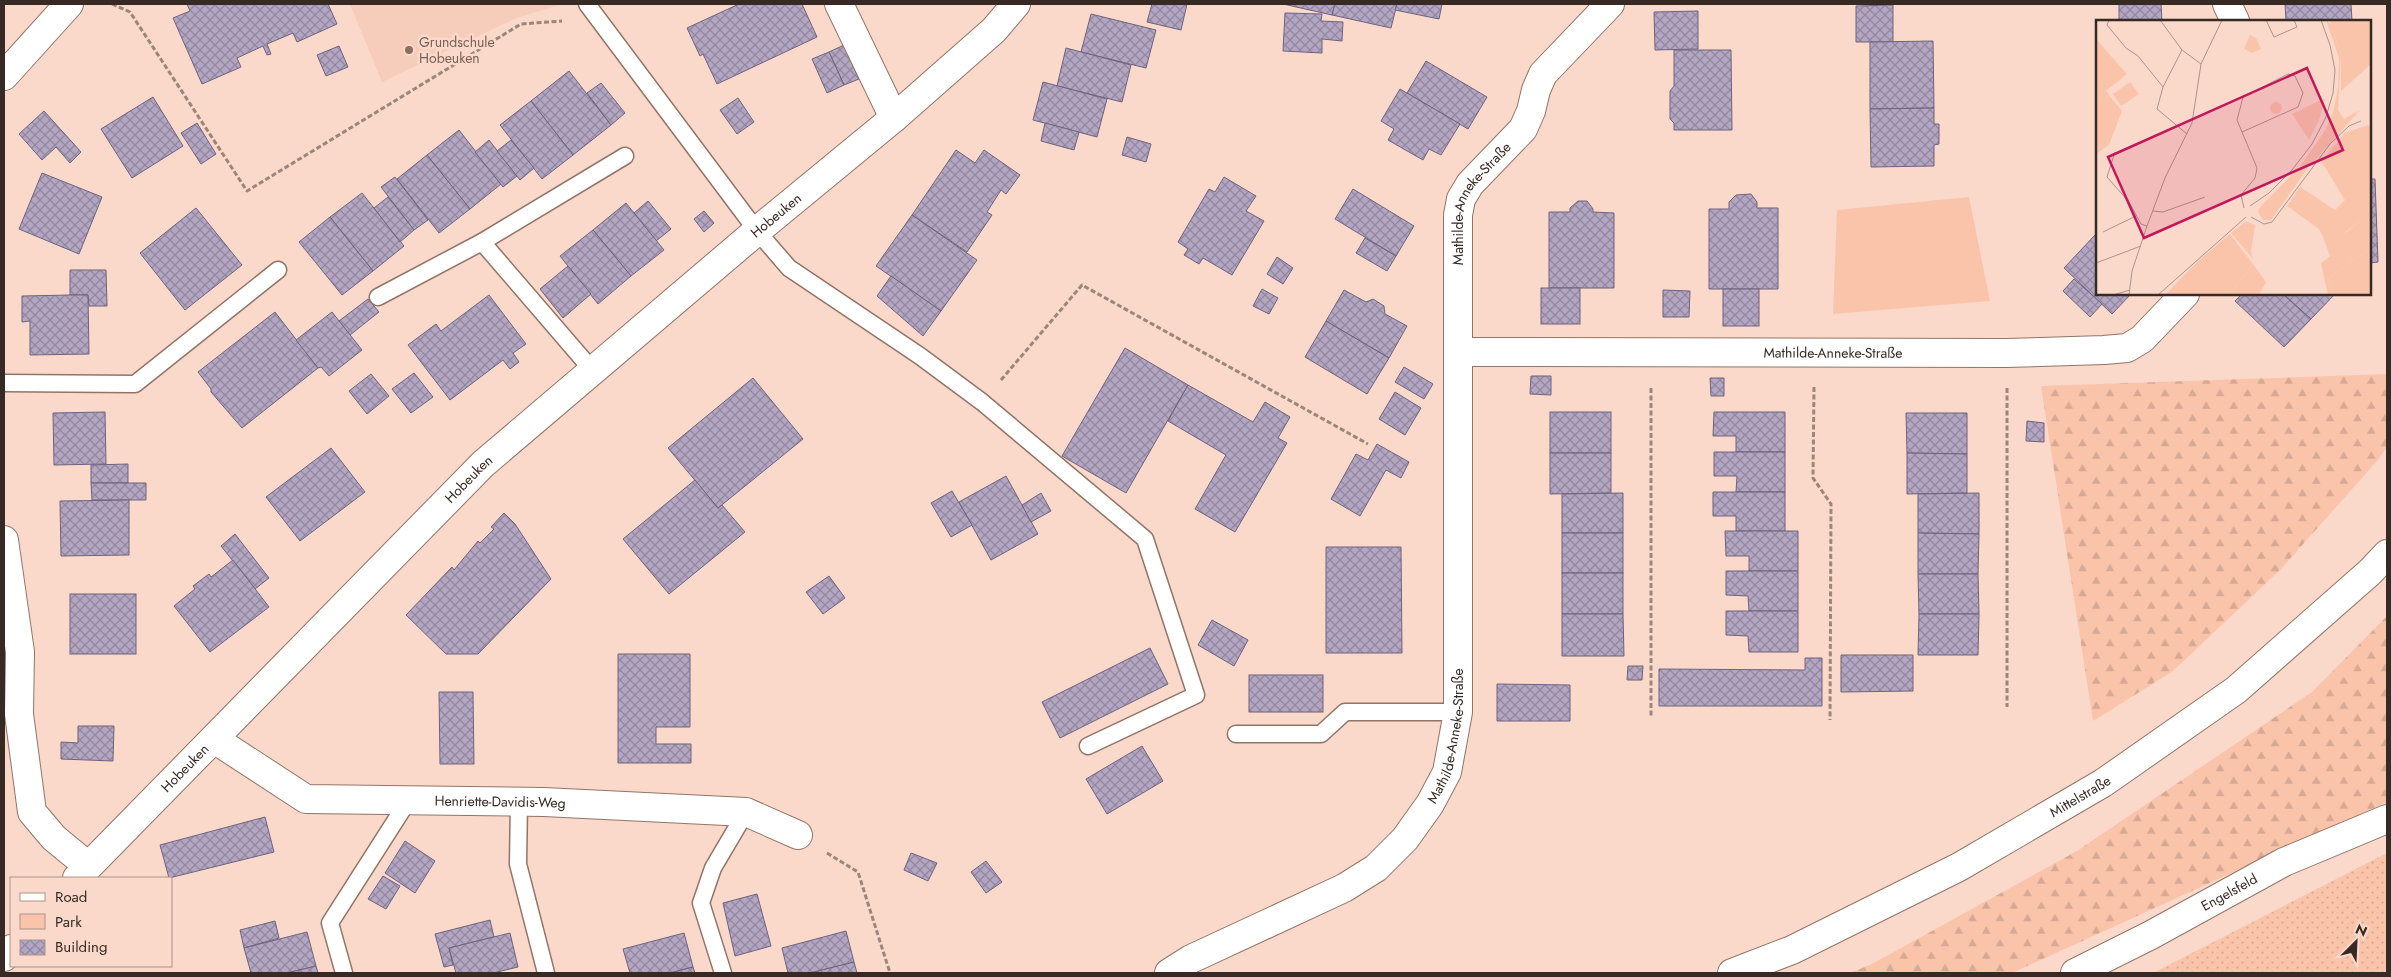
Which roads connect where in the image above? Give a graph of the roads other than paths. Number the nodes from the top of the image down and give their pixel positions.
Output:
1 (69, 4) edge
2 (588, 4) edge
3 (839, 4) edge
4 (1016, 4) edge
5 (1610, 4) edge
6 (2227, 4) edge
7 (2235, 20) edge
8 (4, 76) edge
9 (894, 118) junction
10 (625, 156) dead end
11 (757, 231) junction
12 (482, 242) junction
13 (278, 270) dead end
14 (2184, 295) edge
15 (378, 297) dead end
16 (1458, 352) junction
17 (593, 371) junction
18 (4, 383) edge
19 (4, 540) edge
20 (2387, 554) edge
21 (1458, 712) junction
22 (11, 714) edge
23 (1236, 734) dead end
24 (214, 739) junction
25 (1088, 746) dead end
26 (408, 801) junction
27 (519, 802) junction
28 (746, 812) junction
29 (2387, 819) edge
30 (798, 835) road end
31 (83, 872) edge
32 (344, 973) edge
33 (546, 973) edge
34 (723, 973) edge
35 (1169, 973) edge
36 (1732, 973) edge
37 (2077, 973) edge

1 - 8 street
2 - 11 lane
3 - 9 street
4 - 9 street, Hobeuken
5 - 16 street, Mathilde-Anneke-Straße
6 - 7 street
9 - 11 street, Hobeuken
10 - 12 lane
11 - 17 street, Hobeuken
11 - 25 lane
12 - 15 lane
12 - 17 lane
13 - 18 lane
14 - 16 street, Mathilde-Anneke-Straße
16 - 21 street, Mathilde-Anneke-Straße
17 - 24 street, Hobeuken
19 - 22 street
20 - 36 street, Mittelstraße
21 - 23 lane
21 - 35 street, Mathilde-Anneke-Straße
22 - 31 street
24 - 26 street, Henriette-Davidis-Weg
24 - 31 street, Hobeuken
26 - 27 street, Henriette-Davidis-Weg
26 - 32 lane
27 - 28 street, Henriette-Davidis-Weg
27 - 33 lane
28 - 30 street, Henriette-Davidis-Weg
28 - 34 lane
29 - 37 street, Engelsfeld

